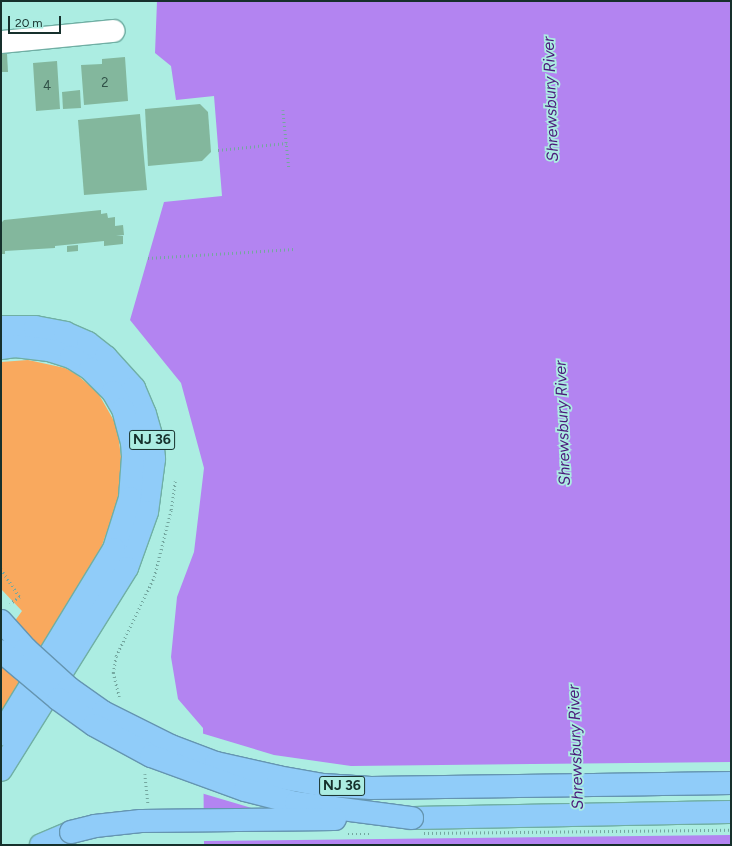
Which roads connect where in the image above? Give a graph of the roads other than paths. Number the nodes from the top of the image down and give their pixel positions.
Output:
1 (113, 31) dead end
2 (1, 42) edge
3 (1, 327) edge
4 (1, 348) edge
5 (7, 615) edge
6 (1, 651) edge
7 (12, 727) edge
8 (1, 770) edge
9 (731, 783) edge
10 (731, 812) edge
11 (412, 818) junction
12 (41, 845) edge

1 - 2 street
3 - 7 highway, NJ 36
4 - 7 highway, NJ 36
5 - 9 highway, NJ 36, bridge
6 - 11 highway, NJ 36, bridge
7 - 8 highway
10 - 11 highway, NJ 36
11 - 12 highway, NJ 36, bridge

